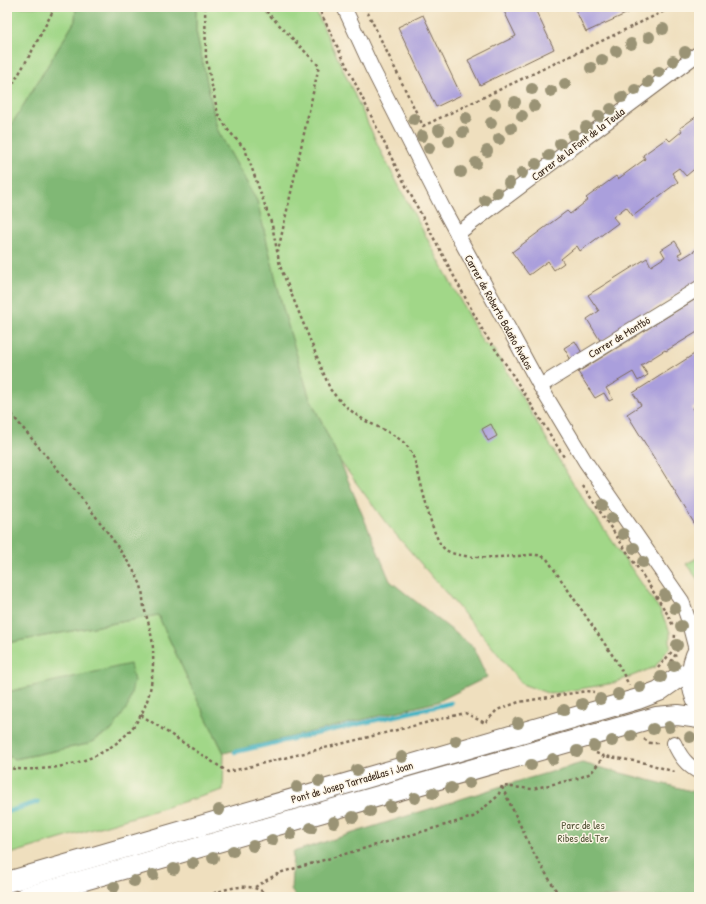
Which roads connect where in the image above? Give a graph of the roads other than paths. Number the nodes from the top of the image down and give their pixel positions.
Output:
1 (344, 7) edge
2 (699, 53) edge
3 (457, 234) junction
4 (699, 288) edge
5 (540, 386) junction
6 (682, 600) junction
7 (699, 613) edge
8 (696, 658) edge
9 (699, 705) edge
10 (699, 718) edge
11 (674, 743) dead end
12 (695, 770) edge
13 (7, 882) edge
14 (25, 897) edge

1 - 3 street, Carrer de Roberto Bolaño Ávalos
2 - 3 street, Carrer de la Font de la Teula
3 - 5 street, Carrer de Roberto Bolaño Ávalos
4 - 5 street, Carrer de Montbó
5 - 6 street, Carrer de Roberto Bolaño Ávalos
6 - 7 street, Carrer de Roberto Bolaño Ávalos
6 - 8 street, Carrer de Roberto Bolaño Ávalos
8 - 9 street
8 - 13 street, Pont de Josep Tarradellas i Joan
10 - 14 street, Pont de Josep Tarradellas i Joan
11 - 12 street

